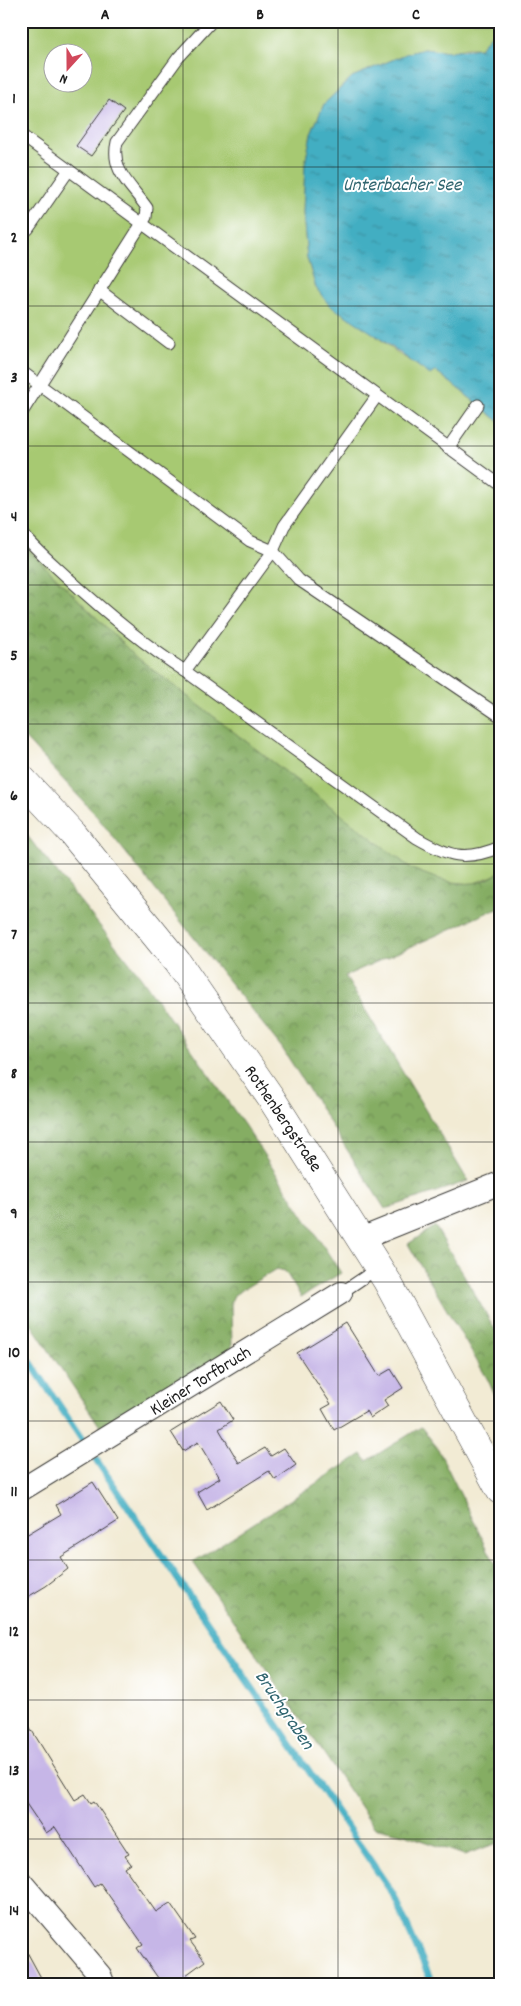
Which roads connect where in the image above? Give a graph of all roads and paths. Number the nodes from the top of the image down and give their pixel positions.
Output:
1 (212, 21) edge
2 (21, 135) edge
3 (69, 170) junction
4 (141, 224) junction
5 (21, 233) edge
6 (99, 290) junction
7 (168, 343) dead end
8 (21, 371) edge
9 (39, 384) junction
10 (377, 396) junction
11 (478, 405) dead end
12 (21, 414) edge
13 (448, 448) junction
14 (500, 485) edge
15 (21, 532) edge
16 (273, 551) junction
17 (185, 670) junction
18 (500, 716) edge
19 (21, 778) edge
20 (500, 847) edge
21 (500, 1183) edge
22 (361, 1239) junction
23 (378, 1268) junction
24 (341, 1294) joint
25 (21, 1490) edge
26 (500, 1490) edge
27 (21, 1882) edge
28 (104, 1985) edge

1 - 4 lane
2 - 3 lane
3 - 4 lane
3 - 5 lane
4 - 6 lane
4 - 10 lane
6 - 7 lane
6 - 9 lane
8 - 9 lane
9 - 12 lane
9 - 16 lane
10 - 13 lane
10 - 16 lane
11 - 13 lane
13 - 14 lane
15 - 17 lane
16 - 17 lane
16 - 18 lane
17 - 20 lane
19 - 22 main road, Rothenbergstraße
21 - 22 street
22 - 23 main road, Rothenbergstraße
23 - 24 lane, Kleiner Torfbruch
23 - 26 main road, Rothenbergstraße
24 - 25 street, Kleiner Torfbruch
27 - 28 street

